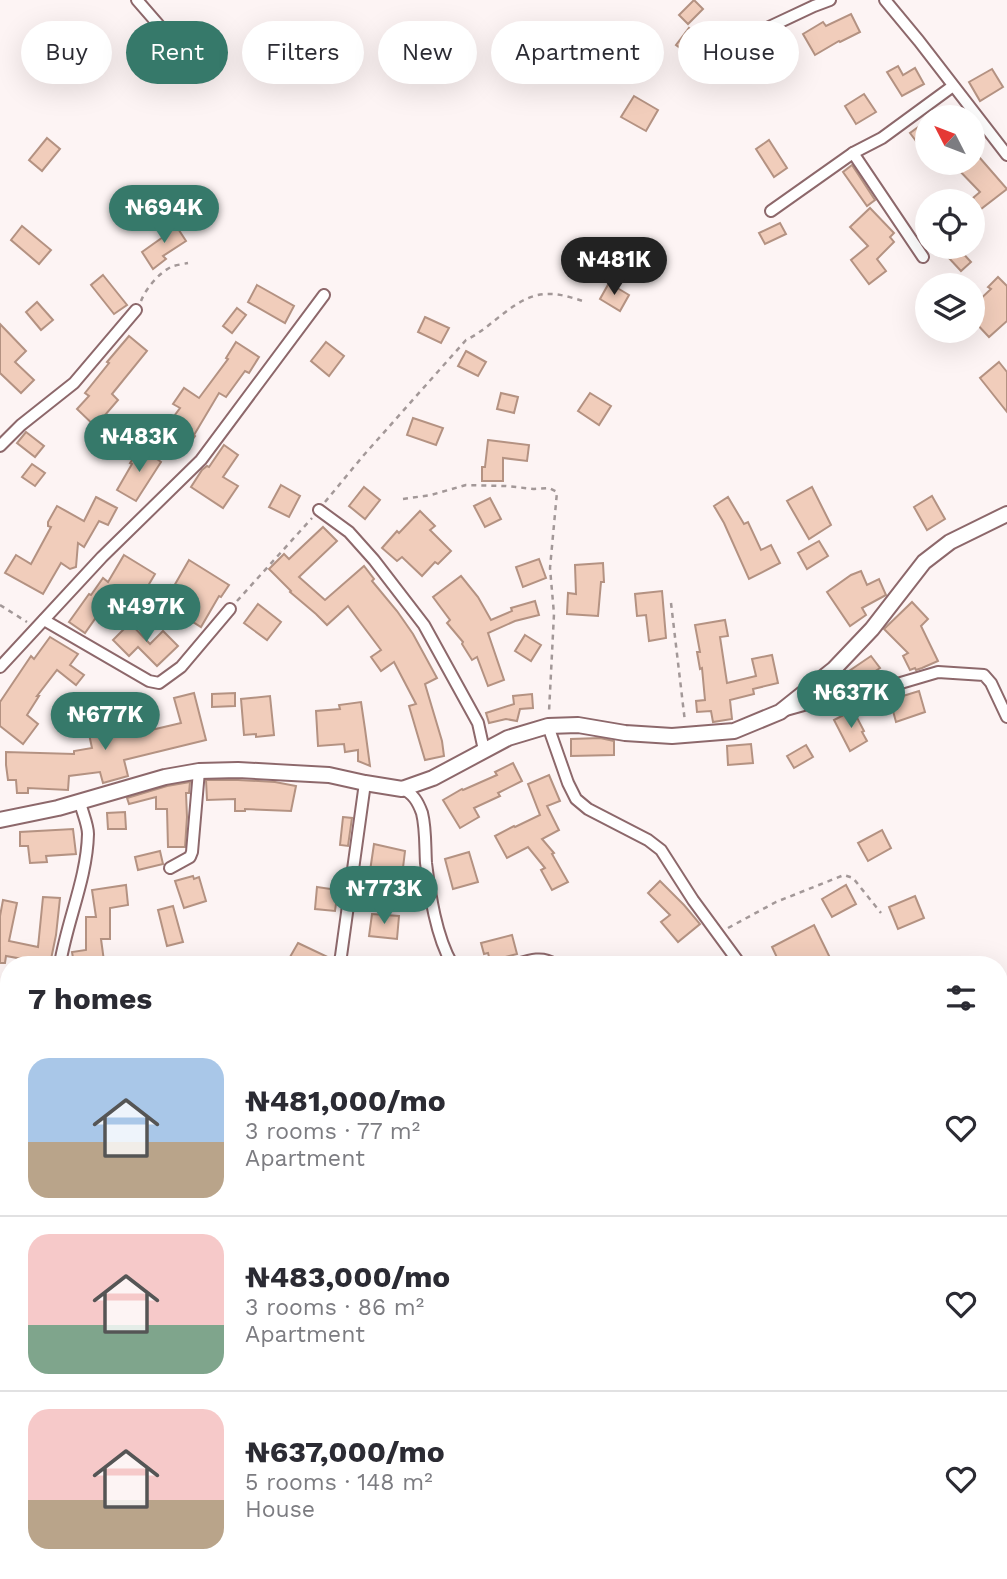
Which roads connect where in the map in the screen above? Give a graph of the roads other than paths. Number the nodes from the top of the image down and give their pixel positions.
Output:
1 (136, 0) edge
2 (830, 0) edge
3 (884, 0) edge
4 (155, 21) edge
5 (782, 21) edge
6 (953, 86) junction
7 (853, 153) junction
8 (1007, 155) edge
9 (771, 211) dead end
10 (915, 245) edge
11 (324, 295) dead end
12 (136, 310) road end
13 (0, 446) edge
14 (319, 510) road end
15 (1007, 514) edge
16 (230, 609) road end
17 (40, 624) junction
18 (0, 667) edge
19 (780, 712) junction
20 (1007, 717) edge
21 (548, 726) junction
22 (484, 750) junction
23 (199, 771) junction
24 (365, 783) junction
25 (402, 789) junction
26 (80, 802) junction
27 (0, 820) edge
28 (170, 868) dead end
29 (62, 956) edge
30 (341, 956) edge
31 (449, 956) edge
32 (734, 956) edge

1 - 4 street
2 - 5 street
3 - 6 street
6 - 7 street
6 - 8 street
7 - 9 street
7 - 10 street
11 - 17 street
12 - 13 street
14 - 22 street
15 - 19 street
16 - 17 street
17 - 18 street
19 - 20 street
19 - 21 street
21 - 22 street
21 - 32 street
22 - 25 street
23 - 24 street
23 - 26 street
23 - 28 street
24 - 25 street
24 - 30 street
25 - 31 street
26 - 27 street
26 - 29 street

